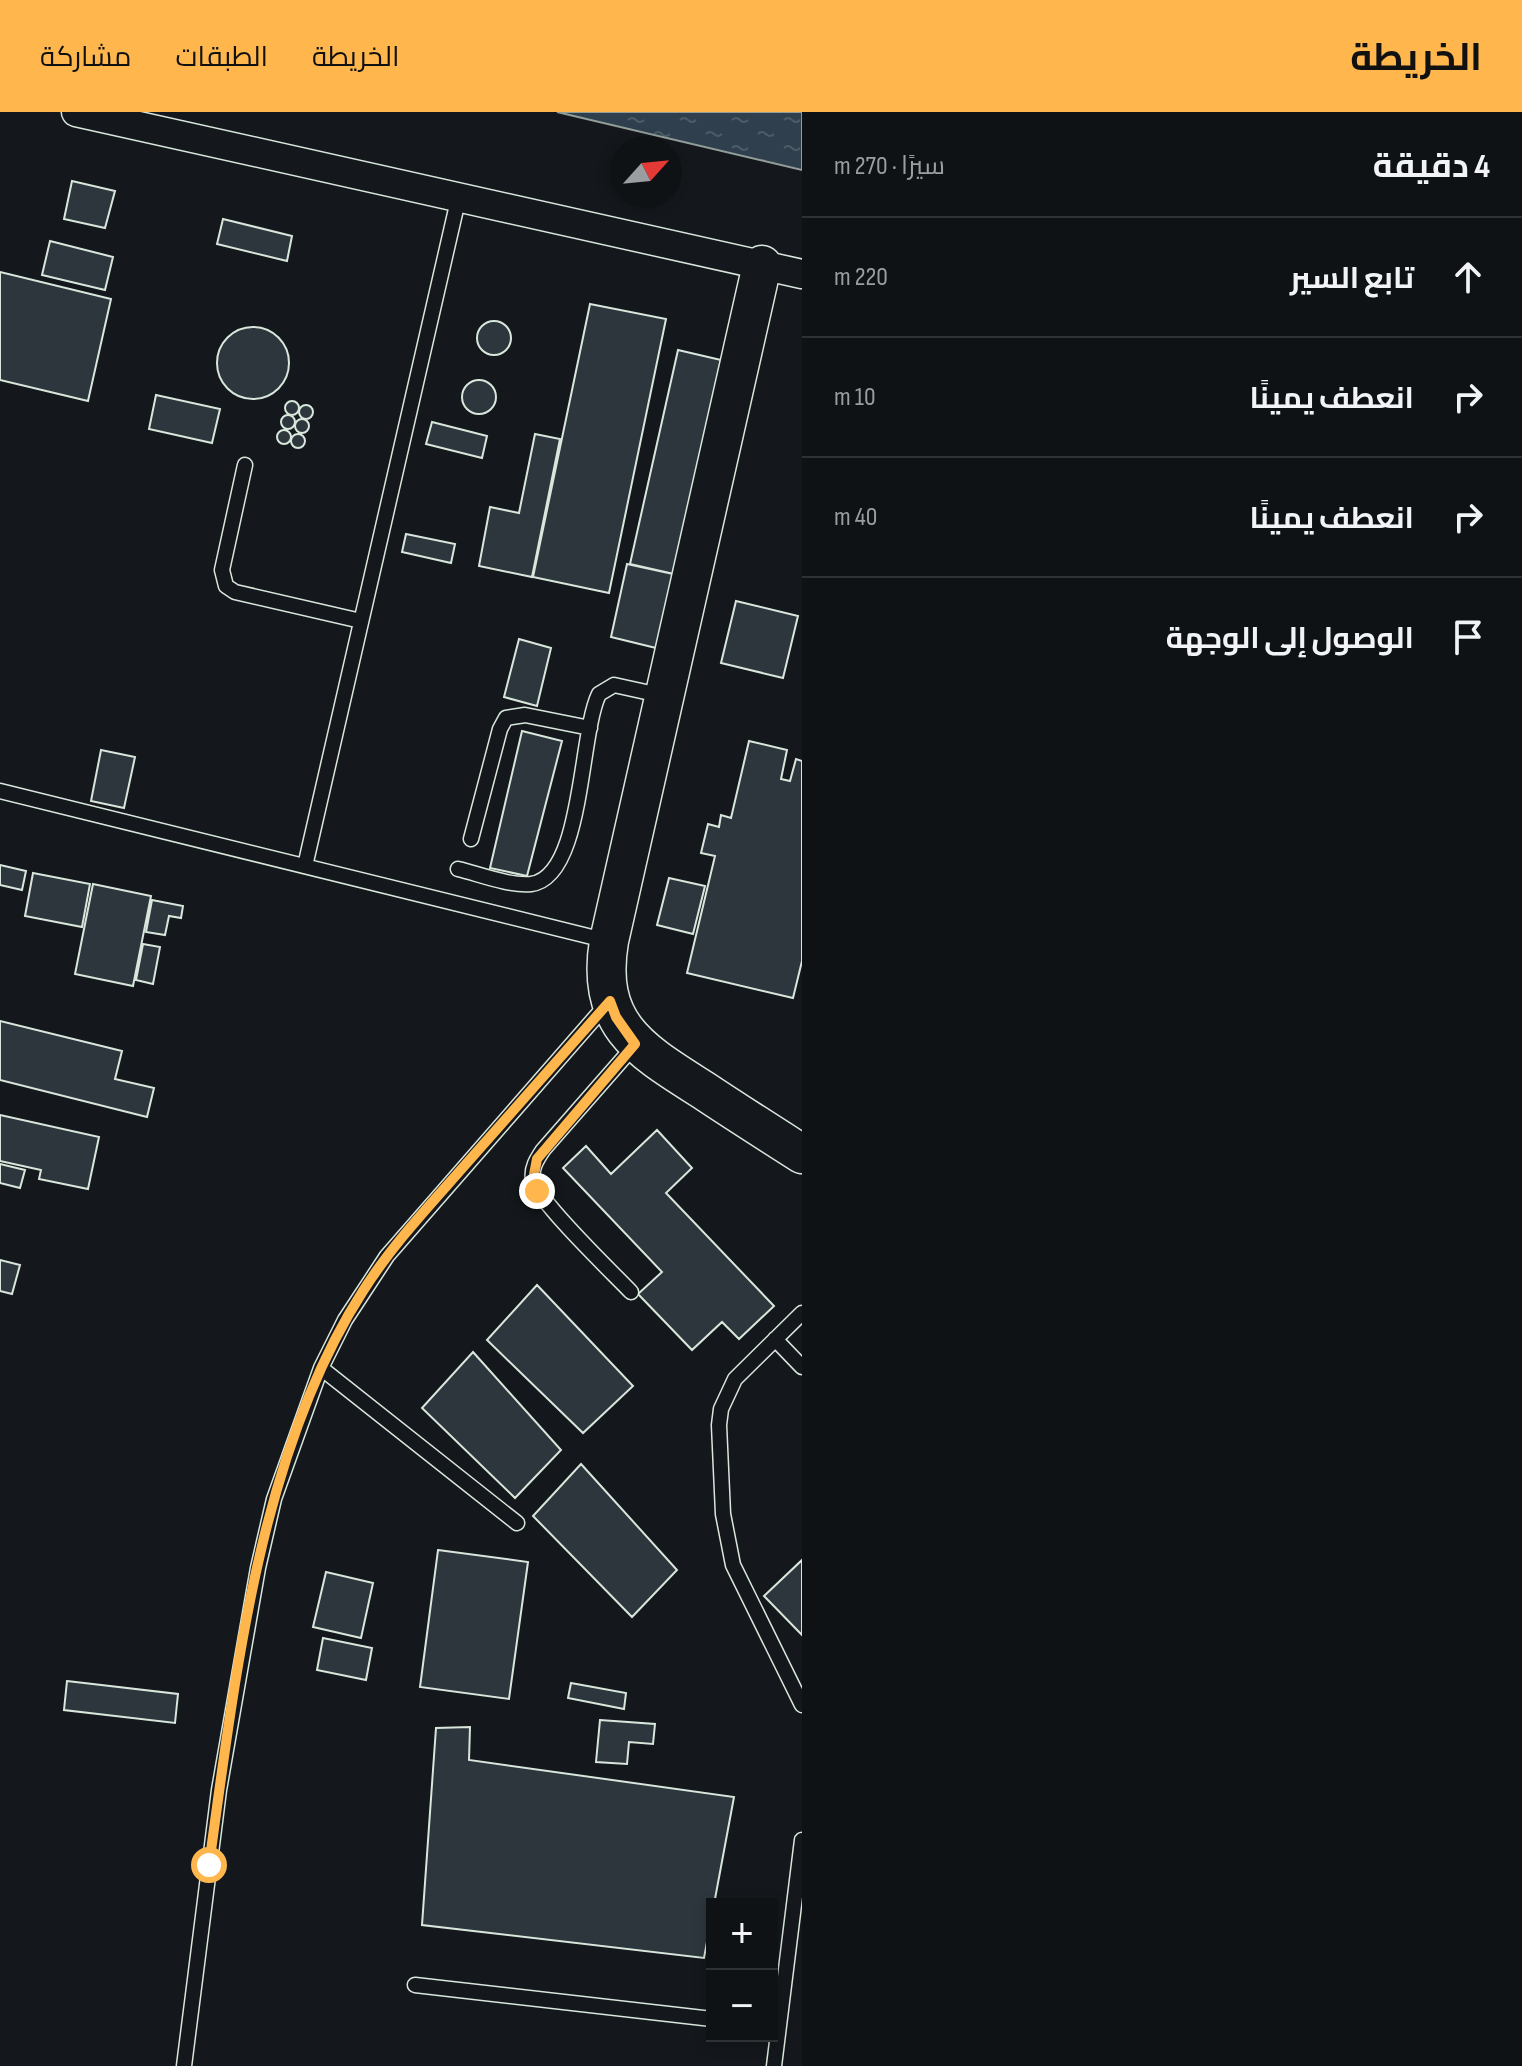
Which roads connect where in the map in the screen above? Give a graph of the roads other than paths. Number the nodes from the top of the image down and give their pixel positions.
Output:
1 (76, 112) edge
2 (459, 196) junction
3 (762, 265) junction
4 (802, 274) edge
5 (245, 465) dead end
6 (361, 621) junction
7 (664, 696) junction
8 (590, 728) junction
9 (0, 791) edge
10 (471, 839) dead end
11 (305, 866) junction
12 (458, 869) dead end
13 (609, 941) junction
14 (610, 1001) junction
15 (635, 1044) junction
16 (802, 1154) edge
17 (631, 1292) dead end
18 (802, 1313) edge
19 (775, 1339) junction
20 (802, 1367) edge
21 (321, 1368) junction
22 (517, 1523) dead end
23 (802, 1705) edge
24 (802, 1840) edge
25 (415, 1985) dead end
26 (778, 2013) edge
27 (706, 2018) edge
28 (775, 2042) edge
29 (184, 2066) edge
30 (774, 2066) edge

1 - 2 street
2 - 3 street
2 - 6 lane
3 - 4 street
3 - 7 street
5 - 6 lane
6 - 11 lane
7 - 8 lane
7 - 13 street
8 - 10 lane
8 - 12 lane
9 - 11 lane
11 - 13 lane
13 - 14 street
14 - 15 street
14 - 21 lane
15 - 16 street
15 - 17 lane
18 - 19 lane
19 - 20 lane
19 - 23 lane
21 - 22 lane
21 - 29 lane
24 - 26 lane
25 - 27 lane
28 - 30 lane

